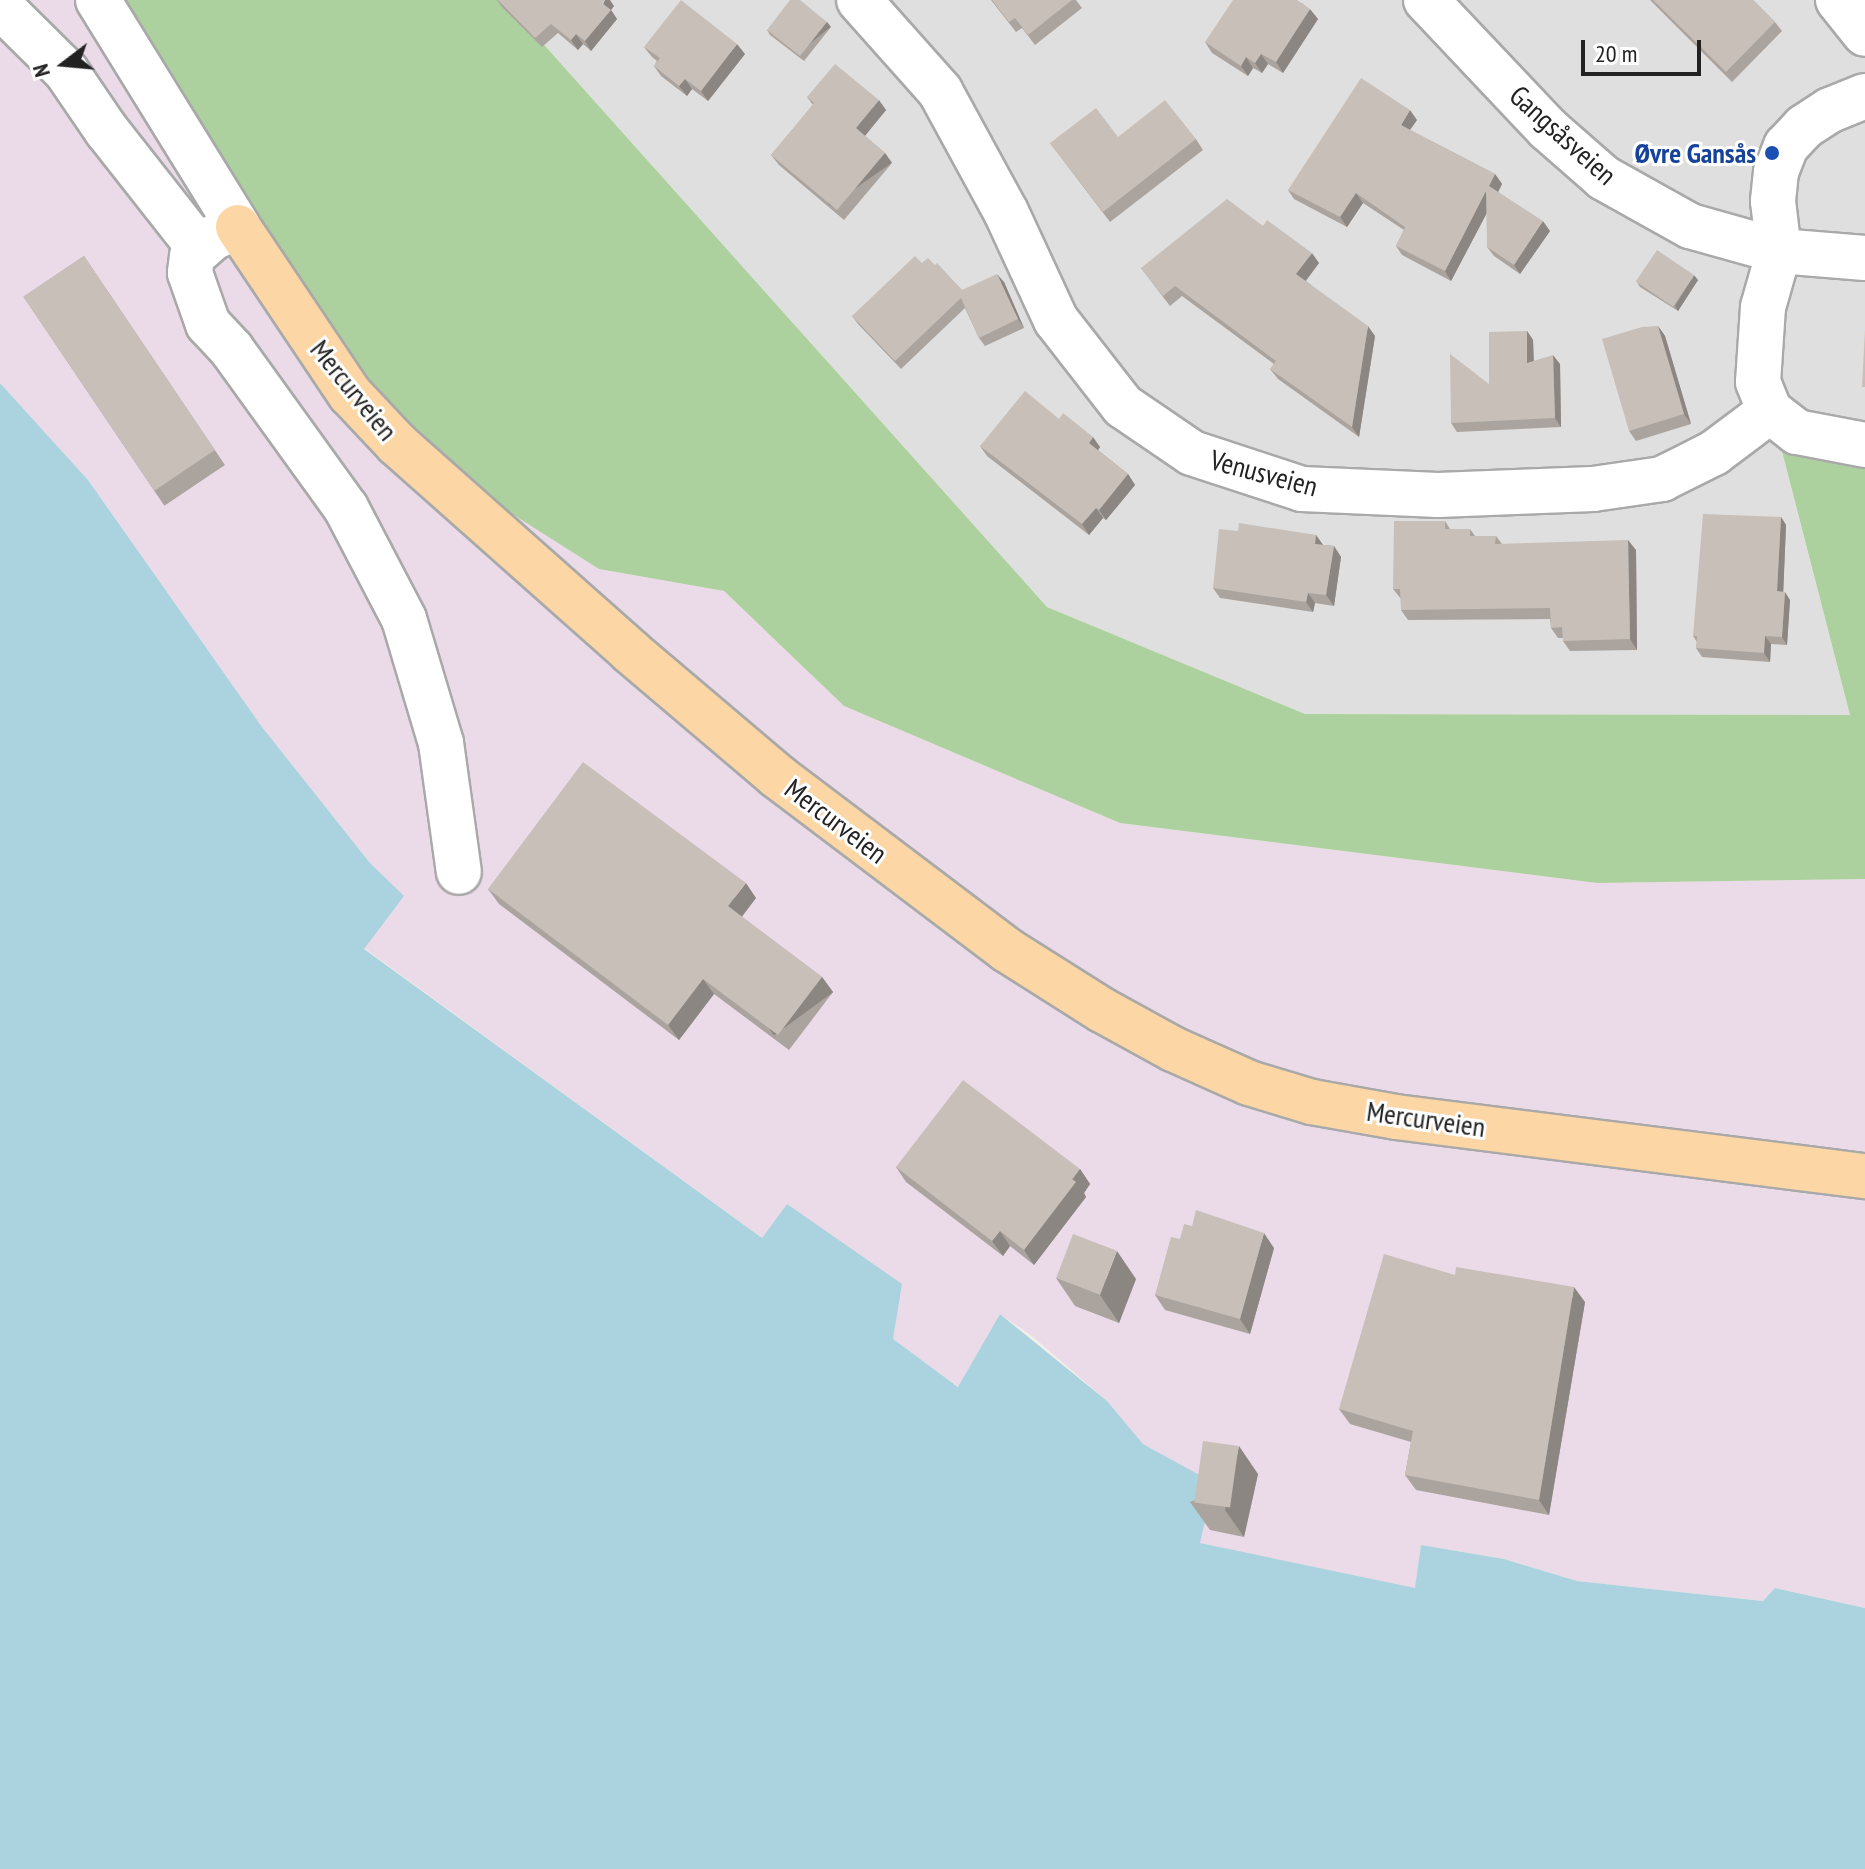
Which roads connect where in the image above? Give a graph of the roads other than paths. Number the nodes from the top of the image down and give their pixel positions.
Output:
1 (98, 0) edge
2 (859, 0) edge
3 (1426, 0) edge
4 (1838, 0) edge
5 (0, 6) edge
6 (1865, 34) edge
7 (1865, 96) edge
8 (238, 227) junction
9 (200, 249) junction
10 (1779, 251) junction
11 (1865, 258) edge
12 (1770, 411) junction
13 (1865, 445) edge
14 (459, 872) dead end
15 (1865, 1176) edge

1 - 8 street, Mercurveien
2 - 12 street, Venusveien
3 - 10 street, Gangsåsveien
4 - 6 street
5 - 9 street
7 - 10 street
8 - 9 street
8 - 15 main road, Mercurveien
9 - 14 street
10 - 11 street, Gangsåsveien
10 - 12 street
12 - 13 street

